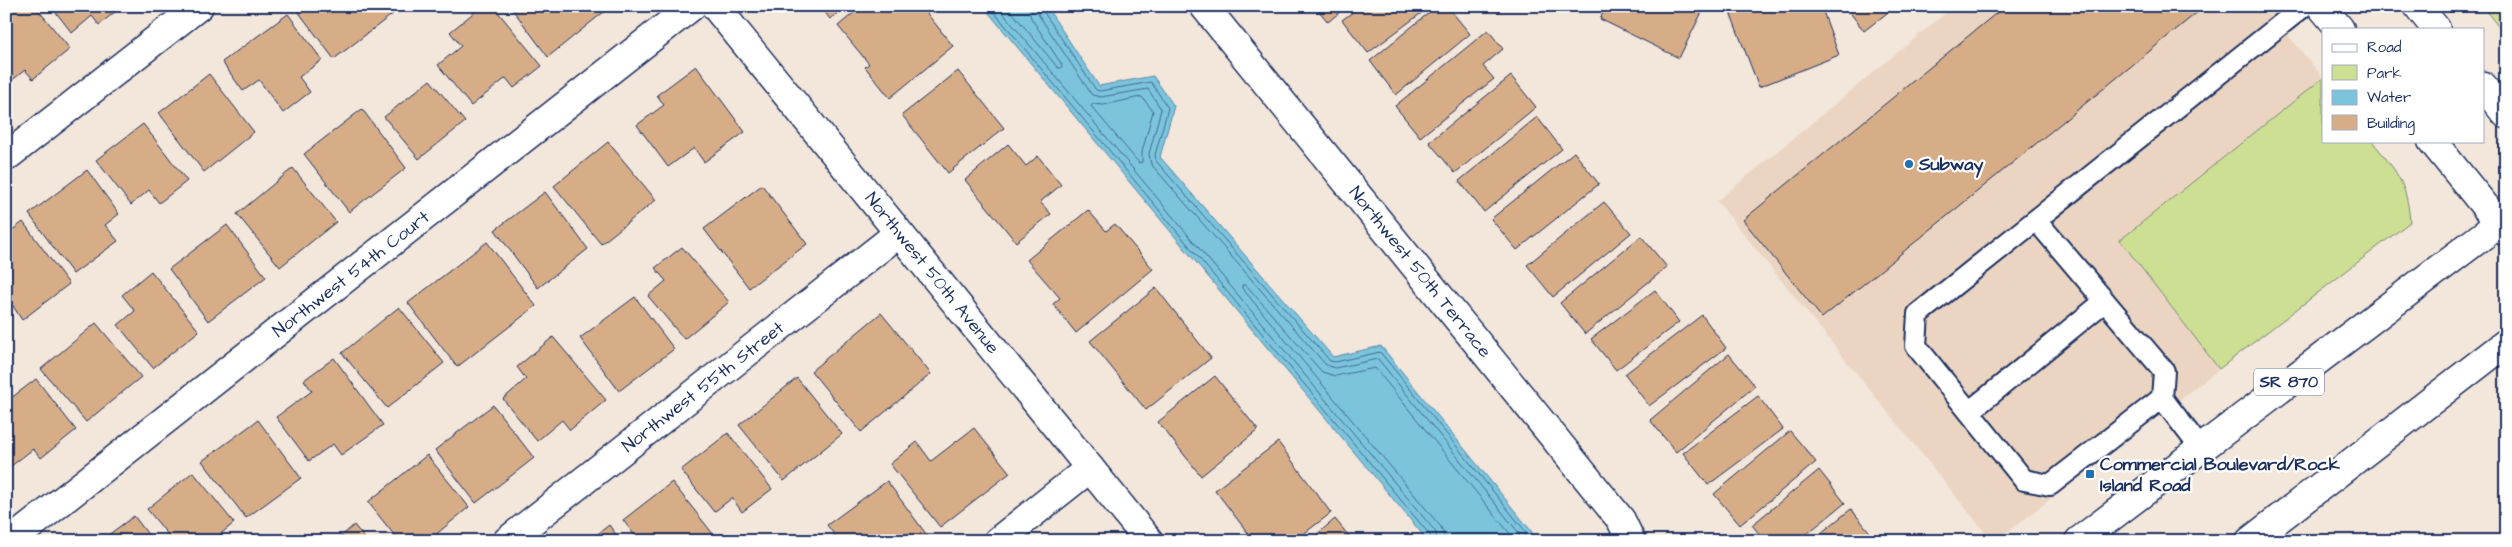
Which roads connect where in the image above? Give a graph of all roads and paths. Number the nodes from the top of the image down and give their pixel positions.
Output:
1 (198, 6) edge
2 (692, 6) edge
3 (715, 6) edge
4 (1204, 6) edge
5 (2304, 6) edge
6 (2321, 6) edge
7 (2418, 6) edge
8 (2339, 28) edge
9 (2435, 28) edge
10 (2484, 87) edge
11 (2506, 114) edge
12 (2433, 142) edge
13 (6, 157) edge
14 (2036, 220) junction
15 (2503, 224) edge
16 (899, 233) junction
17 (2105, 300) junction
18 (2506, 343) edge
19 (2162, 398) junction
20 (1970, 412) junction
21 (2200, 449) junction
22 (1090, 468) junction
23 (11, 541) edge
24 (507, 541) edge
25 (998, 541) edge
26 (1149, 541) edge
27 (1631, 541) edge
28 (2079, 541) edge
29 (2250, 541) edge

1 - 13 main road
2 - 23 main road, Northwest 54th Court
3 - 16 main road, Northwest 50th Avenue
4 - 27 main road, Northwest 50th Terrace
5 - 14 lane
6 - 8 main road
7 - 9 main road
10 - 11 main road
12 - 15 main road
14 - 17 lane
14 - 20 lane
15 - 21 main road, SR 870
16 - 22 main road, Northwest 50th Avenue
16 - 24 main road, Northwest 55th Street
17 - 19 lane
17 - 20 lane
18 - 29 main road
19 - 20 lane
19 - 21 lane
21 - 28 main road, SR 870
22 - 25 main road
22 - 26 main road, Northwest 50th Avenue

